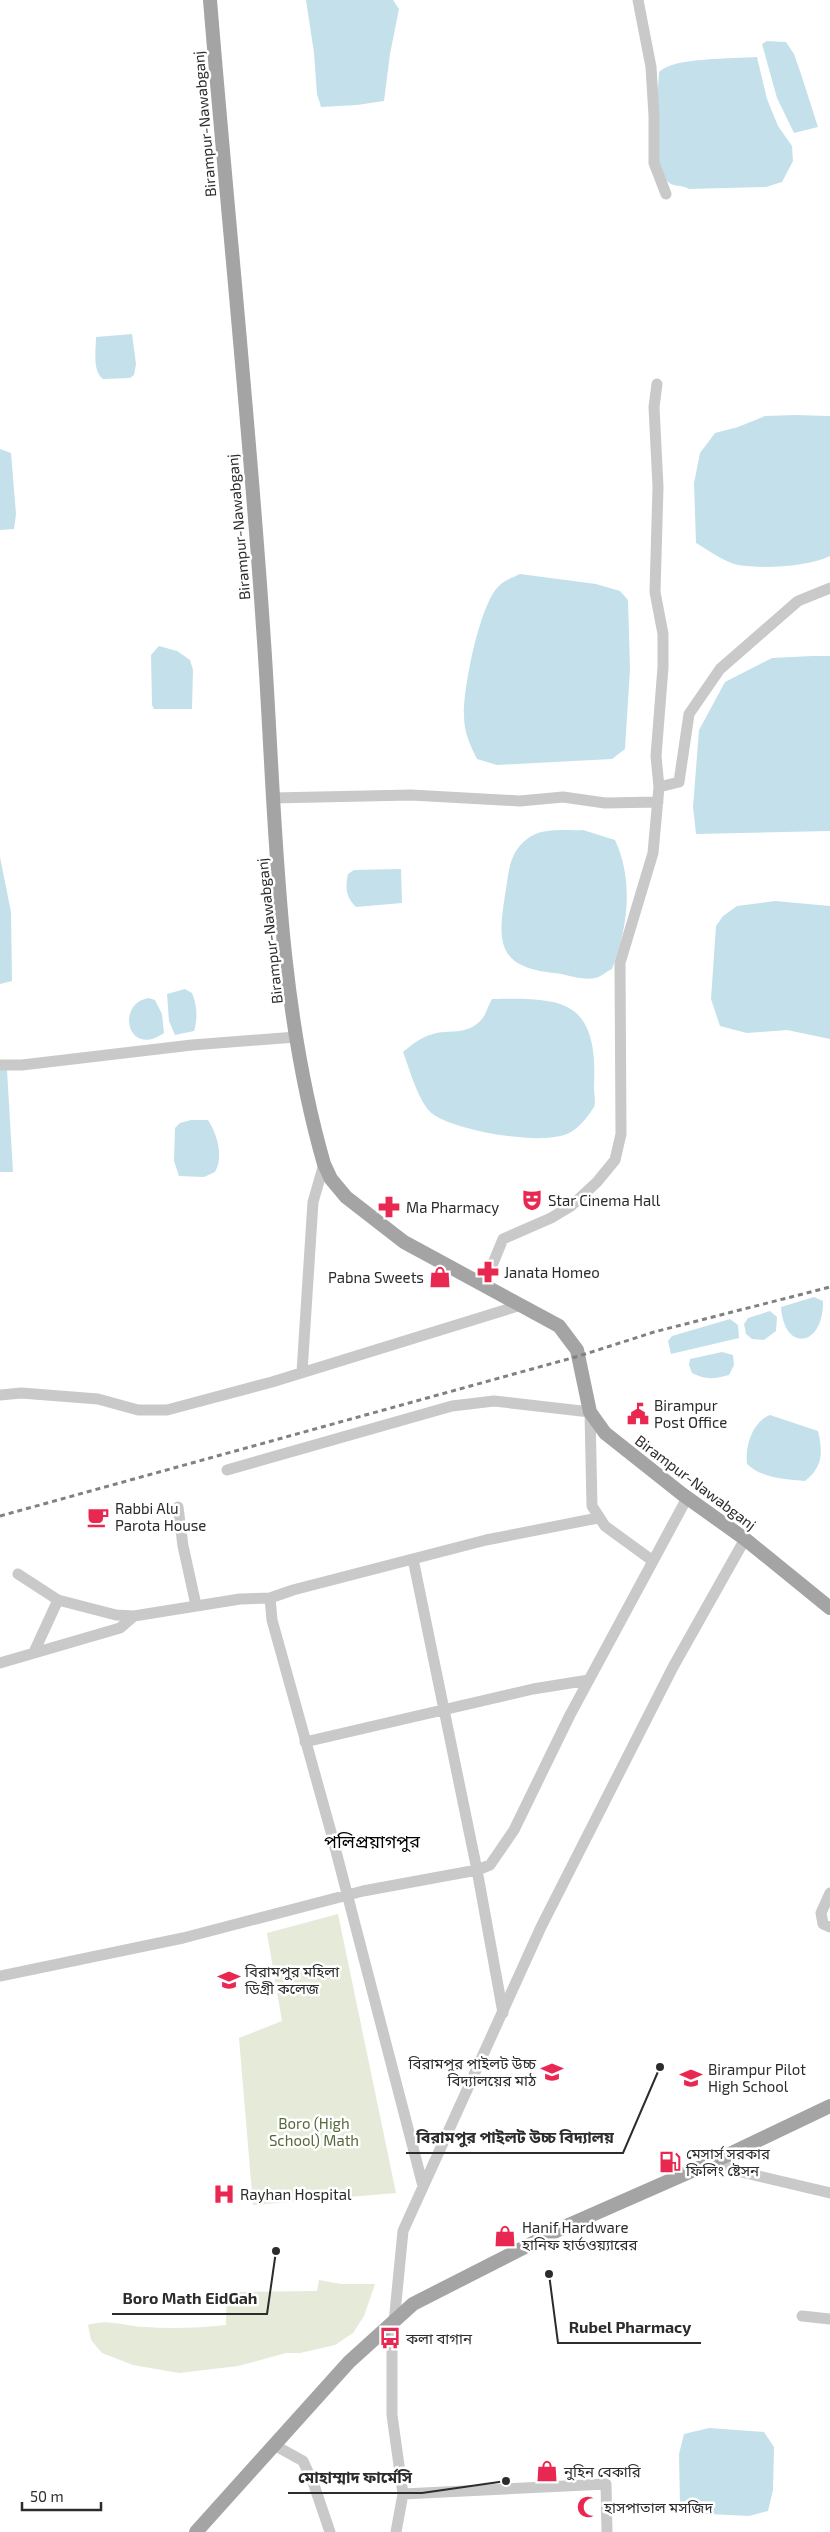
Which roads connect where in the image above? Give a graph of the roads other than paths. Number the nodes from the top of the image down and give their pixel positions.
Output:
1 (210, 0) edge
2 (638, 0) edge
3 (666, 194) dead end
4 (657, 384) dead end
5 (830, 588) edge
6 (659, 787) junction
7 (273, 798) junction
8 (658, 802) junction
9 (296, 1038) junction
10 (0, 1066) edge
11 (324, 1164) junction
12 (484, 1285) junction
13 (521, 1305) junction
14 (302, 1372) junction
15 (0, 1395) edge
16 (590, 1412) junction
17 (226, 1470) dead end
18 (688, 1498) junction
19 (178, 1507) dead end
20 (598, 1518) junction
21 (745, 1539) junction
22 (413, 1559) junction
23 (653, 1561) junction
24 (18, 1574) dead end
25 (270, 1598) junction
26 (58, 1600) junction
27 (196, 1605) junction
28 (830, 1608) edge
29 (134, 1616) junction
30 (34, 1652) junction
31 (0, 1663) edge
32 (589, 1680) junction
33 (444, 1711) junction
34 (305, 1742) junction
35 (477, 1870) junction
36 (830, 1893) edge
37 (347, 1895) junction
38 (830, 1927) edge
39 (0, 1976) edge
40 (503, 2013) junction
41 (830, 2106) edge
42 (719, 2159) junction
43 (423, 2186) junction
44 (830, 2193) edge
45 (802, 2316) dead end
46 (830, 2318) edge
47 (394, 2320) junction
48 (274, 2445) junction
49 (402, 2494) junction
50 (196, 2532) edge
51 (330, 2532) edge
52 (396, 2532) edge
53 (607, 2532) edge

1 - 7 main road, Birampur-Nawabganj
2 - 3 street
4 - 6 street
5 - 6 street
6 - 8 street
7 - 8 street
7 - 9 main road, Birampur-Nawabganj
8 - 12 street
9 - 10 street
9 - 11 main road, Birampur-Nawabganj
11 - 12 main road, Birampur-Nawabganj
11 - 14 street
12 - 13 main road, Birampur-Nawabganj
13 - 14 street
13 - 16 main road, Birampur-Nawabganj
14 - 15 street
16 - 17 street
16 - 18 main road, Birampur-Nawabganj
16 - 20 street
18 - 21 main road, Birampur-Nawabganj
18 - 23 street
19 - 27 street
20 - 22 street
20 - 23 street
21 - 28 main road, Birampur-Nawabganj
21 - 40 street
22 - 25 street
22 - 33 street
23 - 32 street
24 - 26 street
25 - 27 street
25 - 34 street
26 - 29 street
26 - 30 street
27 - 29 street
29 - 30 street
30 - 31 street
32 - 33 street
32 - 35 street
33 - 34 street
33 - 35 street
34 - 37 street
35 - 37 street
35 - 40 street
36 - 38 street
37 - 39 street
37 - 43 street
40 - 43 street
41 - 42 main road
42 - 44 street
42 - 47 main road
43 - 47 street
45 - 46 street
47 - 48 main road
47 - 49 street
48 - 50 main road
48 - 51 street
49 - 52 street
49 - 53 street

